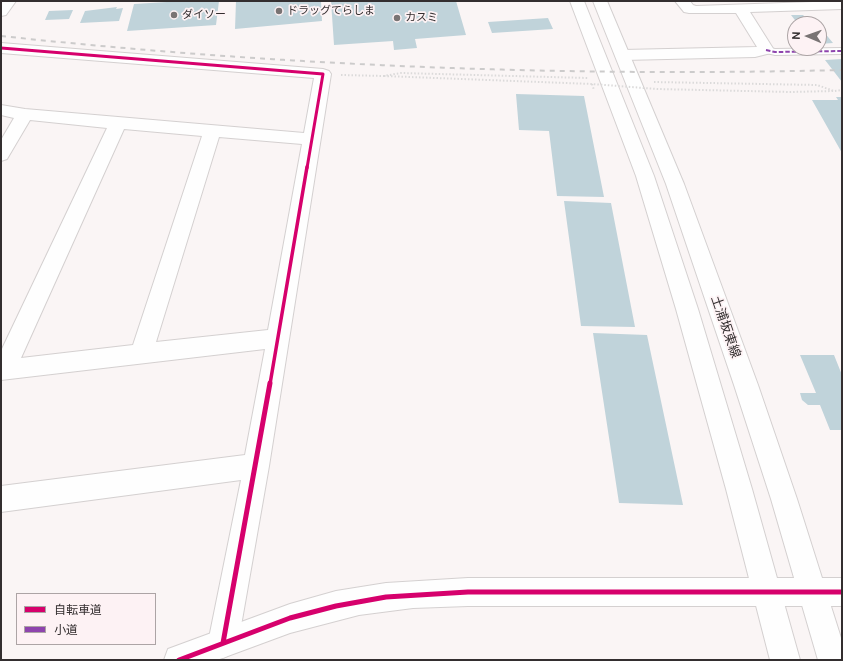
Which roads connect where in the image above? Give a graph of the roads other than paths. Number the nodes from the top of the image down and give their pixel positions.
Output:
1 (9, 1) edge
2 (577, 1) edge
3 (600, 1) edge
4 (682, 1) edge
5 (842, 5) edge
6 (741, 9) junction
7 (1, 12) edge
8 (1, 48) edge
9 (766, 50) junction
10 (842, 51) edge
11 (623, 55) junction
12 (1, 110) edge
13 (26, 114) junction
14 (118, 123) junction
15 (212, 131) junction
16 (311, 139) junction
17 (1, 155) edge
18 (278, 338) junction
19 (141, 354) junction
20 (3, 369) edge
21 (256, 466) junction
22 (3, 504) edge
23 (812, 591) junction
24 (768, 592) junction
25 (842, 592) edge
26 (224, 643) junction
27 (179, 660) edge
28 (785, 660) edge
29 (833, 660) edge

1 - 7 street
2 - 24 street
3 - 11 street, 土浦坂東線
4 - 6 street
5 - 6 street
6 - 9 street
8 - 16 street
9 - 10 street
9 - 11 street
11 - 23 street, 土浦坂東線
12 - 13 street
13 - 14 street
13 - 17 street
14 - 15 street
14 - 20 street
15 - 16 street
15 - 19 street
16 - 18 street
18 - 19 street
18 - 21 street
19 - 20 street
21 - 22 street
21 - 26 street
23 - 24 street
23 - 25 street
23 - 29 street, 土浦坂東線
24 - 26 street
24 - 28 street
26 - 27 street

